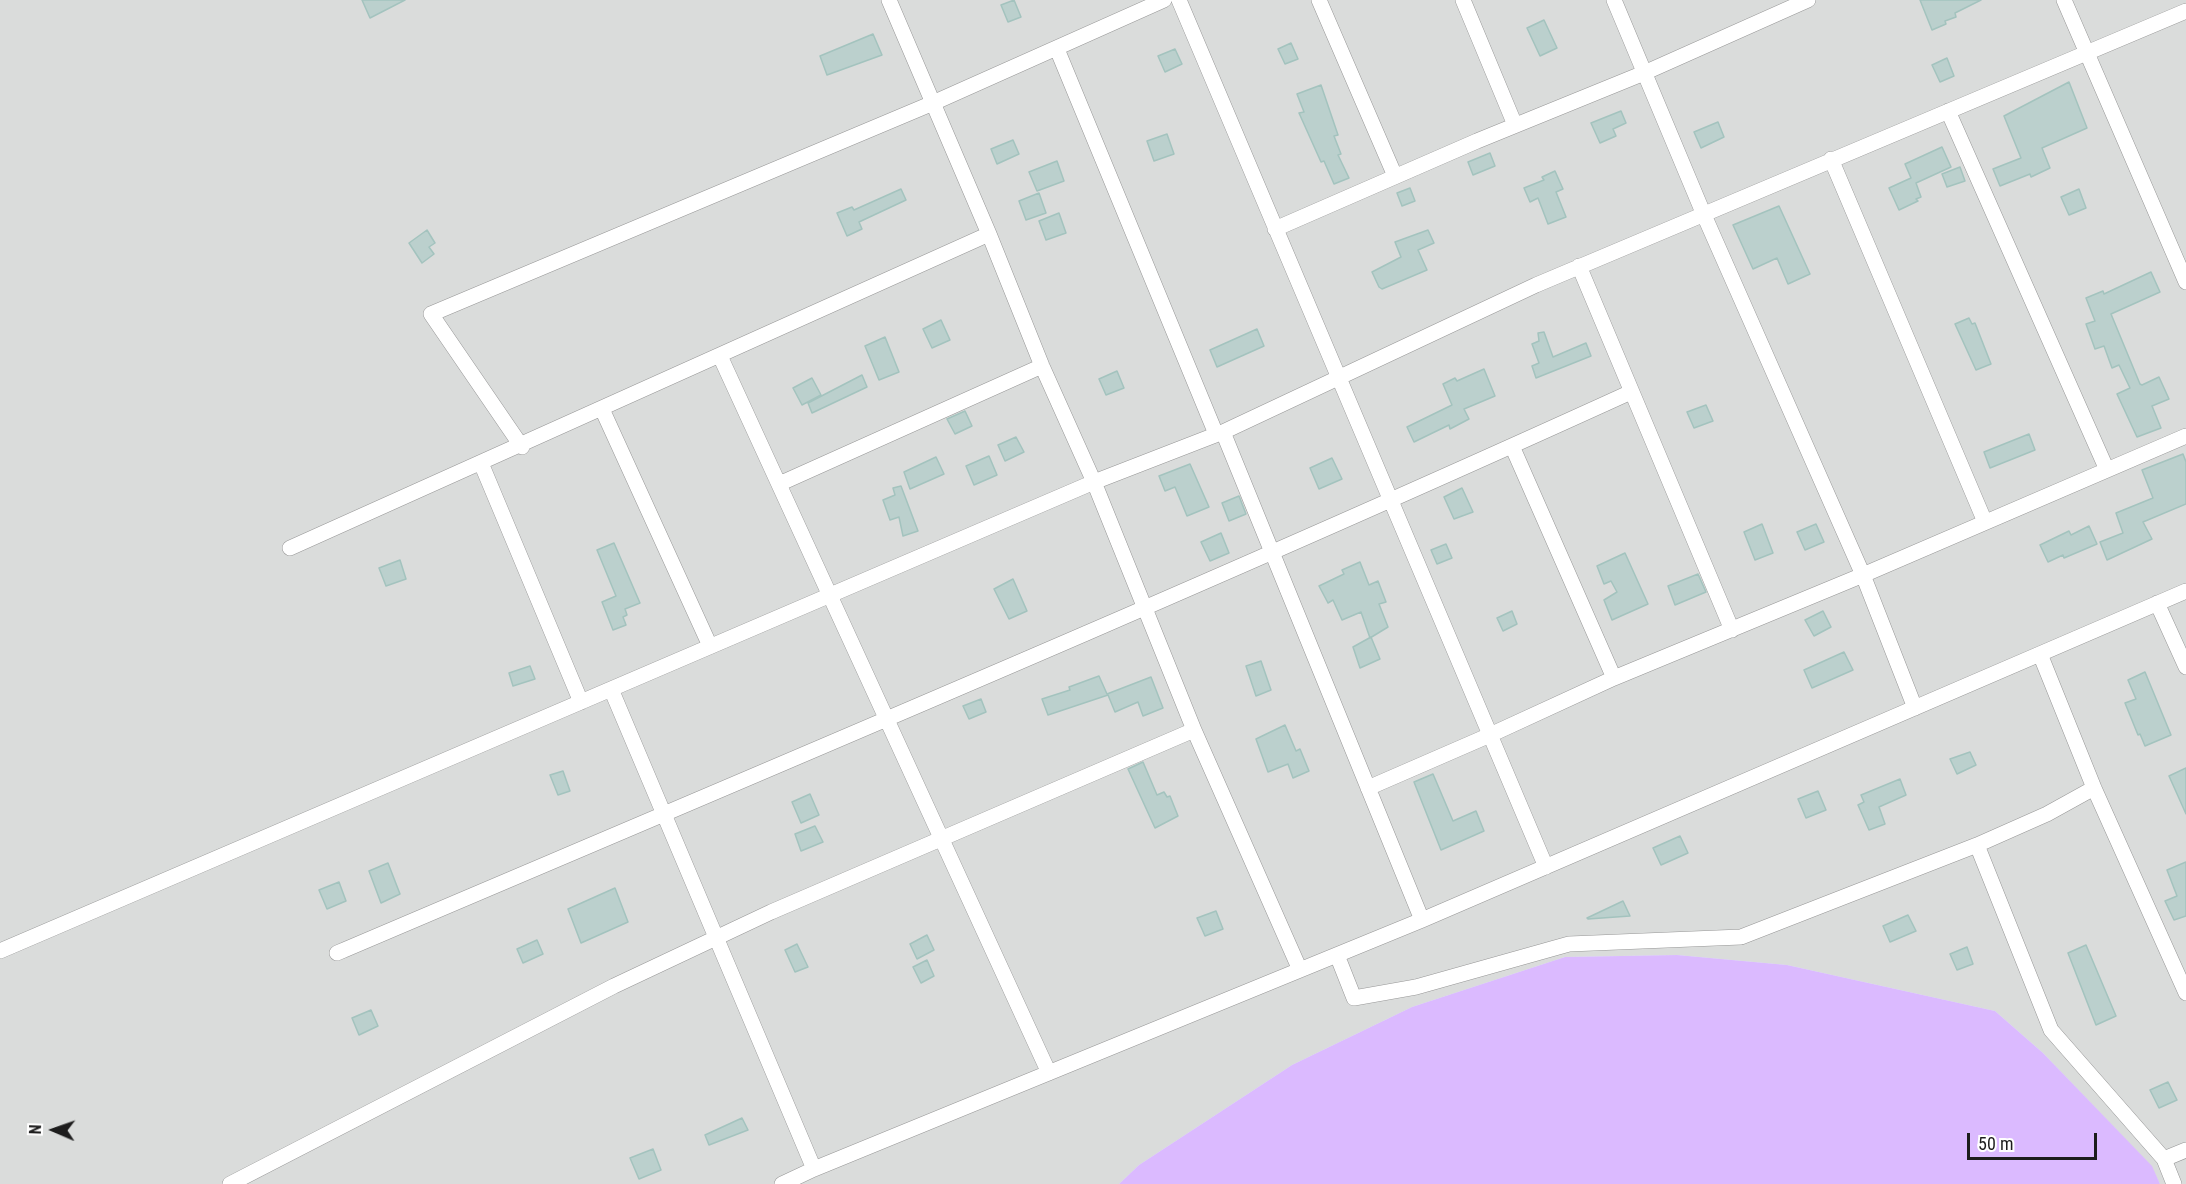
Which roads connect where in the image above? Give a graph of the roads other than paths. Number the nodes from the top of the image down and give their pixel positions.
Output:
1 (889, 0) edge
2 (1164, 0) edge
3 (1179, 0) edge
4 (1319, 0) edge
5 (1463, 0) edge
6 (1614, 0) edge
7 (1808, 0) edge
8 (2064, 0) edge
9 (2186, 11) edge
10 (1057, 49) junction
11 (2087, 54) junction
12 (1644, 73) junction
13 (933, 103) junction
14 (1948, 111) junction
15 (1515, 125) junction
16 (1832, 159) junction
17 (1395, 176) junction
18 (1704, 215) junction
19 (1275, 229) junction
20 (989, 234) junction
21 (1579, 266) junction
22 (2183, 266) edge
23 (2186, 282) edge
24 (720, 356) junction
25 (1042, 366) junction
26 (1339, 378) junction
27 (1631, 392) junction
28 (602, 409) junction
29 (1220, 433) junction
30 (2186, 435) edge
31 (521, 446) junction
32 (1512, 447) junction
33 (481, 463) junction
34 (2107, 470) junction
35 (1094, 482) junction
36 (779, 484) junction
37 (1391, 501) junction
38 (1985, 522) junction
39 (290, 548) dead end
40 (1272, 552) junction
41 (1863, 575) junction
42 (2186, 591) edge
43 (830, 595) junction
44 (2157, 603) junction
45 (1145, 609) junction
46 (1732, 630) junction
47 (710, 646) junction
48 (2040, 654) junction
49 (2186, 667) edge
50 (1614, 678) junction
51 (611, 689) junction
52 (581, 702) junction
53 (1915, 708) junction
54 (887, 719) junction
55 (1194, 730) junction
56 (1490, 735) junction
57 (1368, 788) junction
58 (2094, 788) junction
59 (664, 814) junction
60 (942, 839) junction
61 (1977, 845) junction
62 (1546, 867) junction
63 (1422, 920) junction
64 (716, 938) junction
65 (0, 951) edge
66 (336, 953) dead end
67 (1337, 955) junction
68 (1300, 970) junction
69 (2186, 993) edge
70 (1049, 1073) junction
71 (2186, 1150) edge
72 (2164, 1159) junction
73 (814, 1169) junction
74 (230, 1184) edge
75 (782, 1184) edge
76 (2174, 1184) edge

1 - 13 street
2 - 10 street
3 - 19 street
4 - 17 street
5 - 15 street
6 - 12 street
7 - 12 street
8 - 11 street
9 - 11 street
10 - 13 street
10 - 29 street
11 - 14 street
11 - 22 street
12 - 15 street
12 - 18 street
13 - 20 street
13 - 31 street
14 - 16 street
14 - 34 street
15 - 17 street
16 - 18 street
16 - 38 street
17 - 19 street
18 - 21 street
18 - 41 street
19 - 26 street
20 - 24 street
20 - 25 street
21 - 26 street
21 - 27 street
22 - 23 street
24 - 28 street
24 - 36 street
25 - 35 street
25 - 36 street
26 - 29 street
26 - 37 street
27 - 32 street
27 - 46 street
28 - 31 street
28 - 47 street
29 - 35 street
29 - 40 street
30 - 34 street
31 - 33 street
32 - 37 street
32 - 50 street
33 - 39 street
33 - 52 street
34 - 38 street
35 - 43 street
35 - 45 street
36 - 43 street
37 - 40 street
37 - 56 street
38 - 41 street
40 - 45 street
40 - 57 street
41 - 46 street
41 - 53 street
42 - 44 street
43 - 47 street
43 - 54 street
44 - 48 street
44 - 49 street
45 - 54 street
45 - 55 street
46 - 50 street
47 - 51 street
48 - 53 street
48 - 58 street
50 - 56 street
51 - 52 street
51 - 59 street
52 - 65 street
53 - 62 street
54 - 59 street
54 - 60 street
55 - 60 street
55 - 68 street
56 - 57 street
56 - 62 street
57 - 63 street
58 - 61 street
58 - 69 street
59 - 64 street
59 - 66 street
60 - 64 street
60 - 70 street
61 - 67 street
61 - 72 street
62 - 63 street
63 - 67 street
64 - 73 street
64 - 74 street
67 - 68 street
68 - 70 street
70 - 73 street
71 - 72 street
72 - 76 street
73 - 75 street

